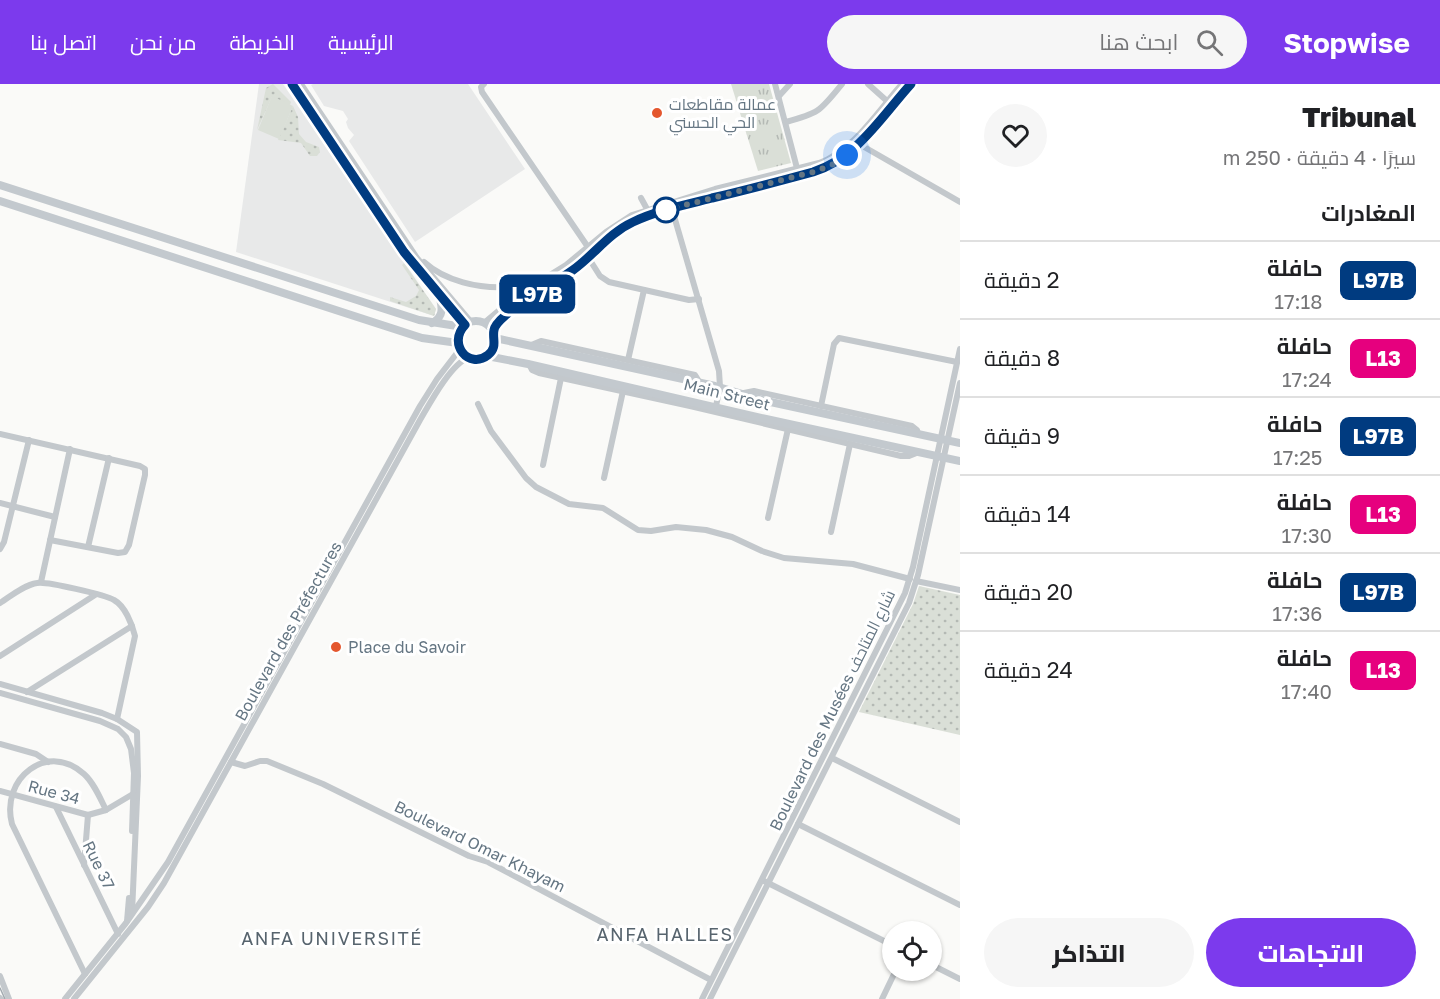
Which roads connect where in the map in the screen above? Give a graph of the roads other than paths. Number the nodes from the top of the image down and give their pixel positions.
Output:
1 (292, 84) edge
2 (301, 84) edge
3 (484, 84) edge
4 (775, 84) edge
5 (790, 84) edge
6 (842, 84) edge
7 (868, 84) edge
8 (902, 84) edge
9 (911, 84) edge
10 (779, 96) junction
11 (887, 101) junction
12 (786, 122) junction
13 (859, 144) junction
14 (798, 172) junction
15 (0, 185) edge
16 (641, 198) dead end
17 (0, 201) edge
18 (960, 202) edge
19 (647, 209) junction
20 (672, 209) junction
21 (194, 247) junction
22 (588, 252) junction
23 (229, 258) junction
24 (417, 258) junction
25 (190, 262) junction
26 (226, 274) junction
27 (537, 283) junction
28 (644, 290) junction
29 (439, 294) junction
30 (699, 299) junction
31 (432, 323) junction
32 (484, 323) junction
33 (466, 325) junction
34 (494, 335) junction
35 (459, 346) junction
36 (529, 346) junction
37 (960, 349) edge
38 (487, 356) junction
39 (469, 357) junction
40 (628, 360) junction
41 (957, 362) junction
42 (528, 364) junction
43 (561, 378) junction
44 (700, 383) junction
45 (960, 383) edge
46 (720, 387) junction
47 (623, 391) junction
48 (739, 394) junction
49 (478, 404) dead end
50 (716, 406) junction
51 (821, 406) junction
52 (788, 429) junction
53 (0, 434) edge
54 (918, 434) junction
55 (29, 440) junction
56 (944, 440) junction
57 (960, 443) edge
58 (850, 444) junction
59 (70, 449) junction
60 (919, 452) junction
61 (941, 457) junction
62 (109, 458) junction
63 (960, 461) edge
64 (543, 465) dead end
65 (604, 478) dead end
66 (0, 503) edge
67 (13, 507) junction
68 (55, 517) junction
69 (768, 518) dead end
70 (831, 532) dead end
71 (50, 540) junction
72 (88, 547) junction
73 (0, 549) edge
74 (913, 580) junction
75 (41, 582) junction
76 (960, 590) edge
77 (95, 595) junction
78 (0, 603) edge
79 (132, 626) junction
80 (299, 633) junction
81 (0, 656) edge
82 (0, 684) edge
83 (27, 692) junction
84 (0, 693) edge
85 (117, 719) junction
86 (130, 729) junction
87 (136, 738) junction
88 (127, 739) junction
89 (0, 744) edge
90 (231, 758) junction
91 (832, 758) junction
92 (48, 762) junction
93 (0, 791) edge
94 (10, 794) junction
95 (133, 794) junction
96 (56, 807) junction
97 (106, 810) junction
98 (88, 815) junction
99 (960, 822) edge
100 (798, 824) junction
101 (84, 866) junction
102 (764, 881) junction
103 (133, 891) junction
104 (149, 892) junction
105 (960, 904) edge
106 (132, 915) junction
107 (136, 922) junction
108 (128, 926) junction
109 (118, 934) junction
110 (882, 940) edge
111 (942, 970) edge
112 (86, 974) junction
113 (0, 976) edge
114 (960, 979) edge
115 (711, 980) junction
116 (891, 981) edge
117 (9, 999) edge
118 (65, 999) edge
119 (74, 999) edge
120 (702, 999) edge
121 (710, 999) edge
122 (882, 999) edge

1 - 29 street
2 - 24 street
3 - 22 street
4 - 10 street
5 - 10 street
6 - 12 street
7 - 11 street
8 - 11 street
9 - 13 street
10 - 12 street
11 - 14 street
12 - 14 street
13 - 14 street
13 - 18 street
14 - 19 street
14 - 20 street
15 - 21 main road
16 - 19 street
17 - 25 main road
19 - 22 street
20 - 22 street
20 - 30 street
21 - 23 main road
21 - 25 main road
22 - 27 street
22 - 28 street
22 - 34 street
23 - 26 main road
23 - 31 main road
24 - 27 street
24 - 33 street
25 - 26 main road
26 - 35 main road
27 - 32 street
28 - 30 street
28 - 40 street
29 - 31 main road
29 - 33 street
30 - 46 street
31 - 33 main road
32 - 33 main road
32 - 34 main road
33 - 35 main road
34 - 36 main road, Main Street
34 - 38 main road
35 - 39 main road
35 - 80 street, Boulevard des Préfectures
36 - 40 street
36 - 44 main road, Main Street
37 - 41 street, Boulevard des Musées شارع المتاحف
38 - 39 main road
38 - 42 main road, Main Street
39 - 80 street, Boulevard des Préfectures
40 - 44 street
41 - 51 street
41 - 56 street, Boulevard des Musées شارع المتاحف
42 - 43 street
42 - 50 main road, Main Street
43 - 47 street
43 - 64 street
44 - 46 main road, Main Street
45 - 56 street, Boulevard des Musées شارع المتاحف
46 - 48 main road, Main Street
46 - 50 street
47 - 52 street
47 - 65 street
48 - 51 street
48 - 54 main road, Main Street
49 - 74 street
50 - 60 main road, Main Street
51 - 54 street
52 - 58 street
52 - 69 street
53 - 55 street
54 - 56 main road, Main Street
55 - 59 street
55 - 67 street
56 - 57 main road, Main Street
56 - 61 street, Boulevard des Musées شارع المتاحف
58 - 60 street
58 - 70 street
59 - 62 street
59 - 68 street
60 - 61 main road, Main Street
61 - 63 main road, Main Street
61 - 74 street, Boulevard des Musées شارع المتاحف
62 - 72 street
62 - 72 street
66 - 67 street
67 - 68 street
67 - 73 street
68 - 71 street
71 - 72 street
71 - 75 street
74 - 76 street
74 - 91 street, Boulevard des Musées شارع المتاحف
74 - 102 street, Boulevard des Musées شارع المتاحف
75 - 77 street
75 - 78 street
77 - 79 street
77 - 81 street
79 - 83 street
79 - 85 street
80 - 90 street, Boulevard des Préfectures
82 - 83 street
83 - 85 street
84 - 88 street
85 - 86 street
86 - 87 street
86 - 88 street
87 - 88 street
87 - 103 street
88 - 95 street
89 - 92 street
90 - 104 street, Boulevard des Préfectures
90 - 107 street, Boulevard des Préfectures
90 - 115 street, Boulevard Omar Khayam
91 - 99 street
91 - 100 street, Boulevard des Musées شارع المتاحف
92 - 94 street
92 - 97 street
93 - 94 street, Rue 34
94 - 96 street, Rue 34
94 - 112 street
95 - 97 street, Rue 34
95 - 108 street
96 - 98 street, Rue 34
96 - 101 street, Rue 37
97 - 98 street, Rue 34
98 - 101 street
100 - 102 street, Boulevard des Musées شارع المتاحف
100 - 105 street
101 - 109 street, Rue 37
102 - 110 street
102 - 115 street, Boulevard des Musées شارع المتاحف
102 - 121 street, Boulevard des Musées شارع المتاحف
103 - 104 street
103 - 106 street
104 - 106 street, Boulevard des Préfectures
106 - 107 street
106 - 108 street, Boulevard des Préfectures
107 - 108 street, Boulevard des Préfectures
108 - 109 street, Boulevard des Préfectures
108 - 119 street, Boulevard des Préfectures
109 - 112 street, Boulevard des Préfectures
111 - 114 street
112 - 118 street, Boulevard des Préfectures
113 - 117 street
115 - 120 street, Boulevard des Musées شارع المتاحف
116 - 122 street

